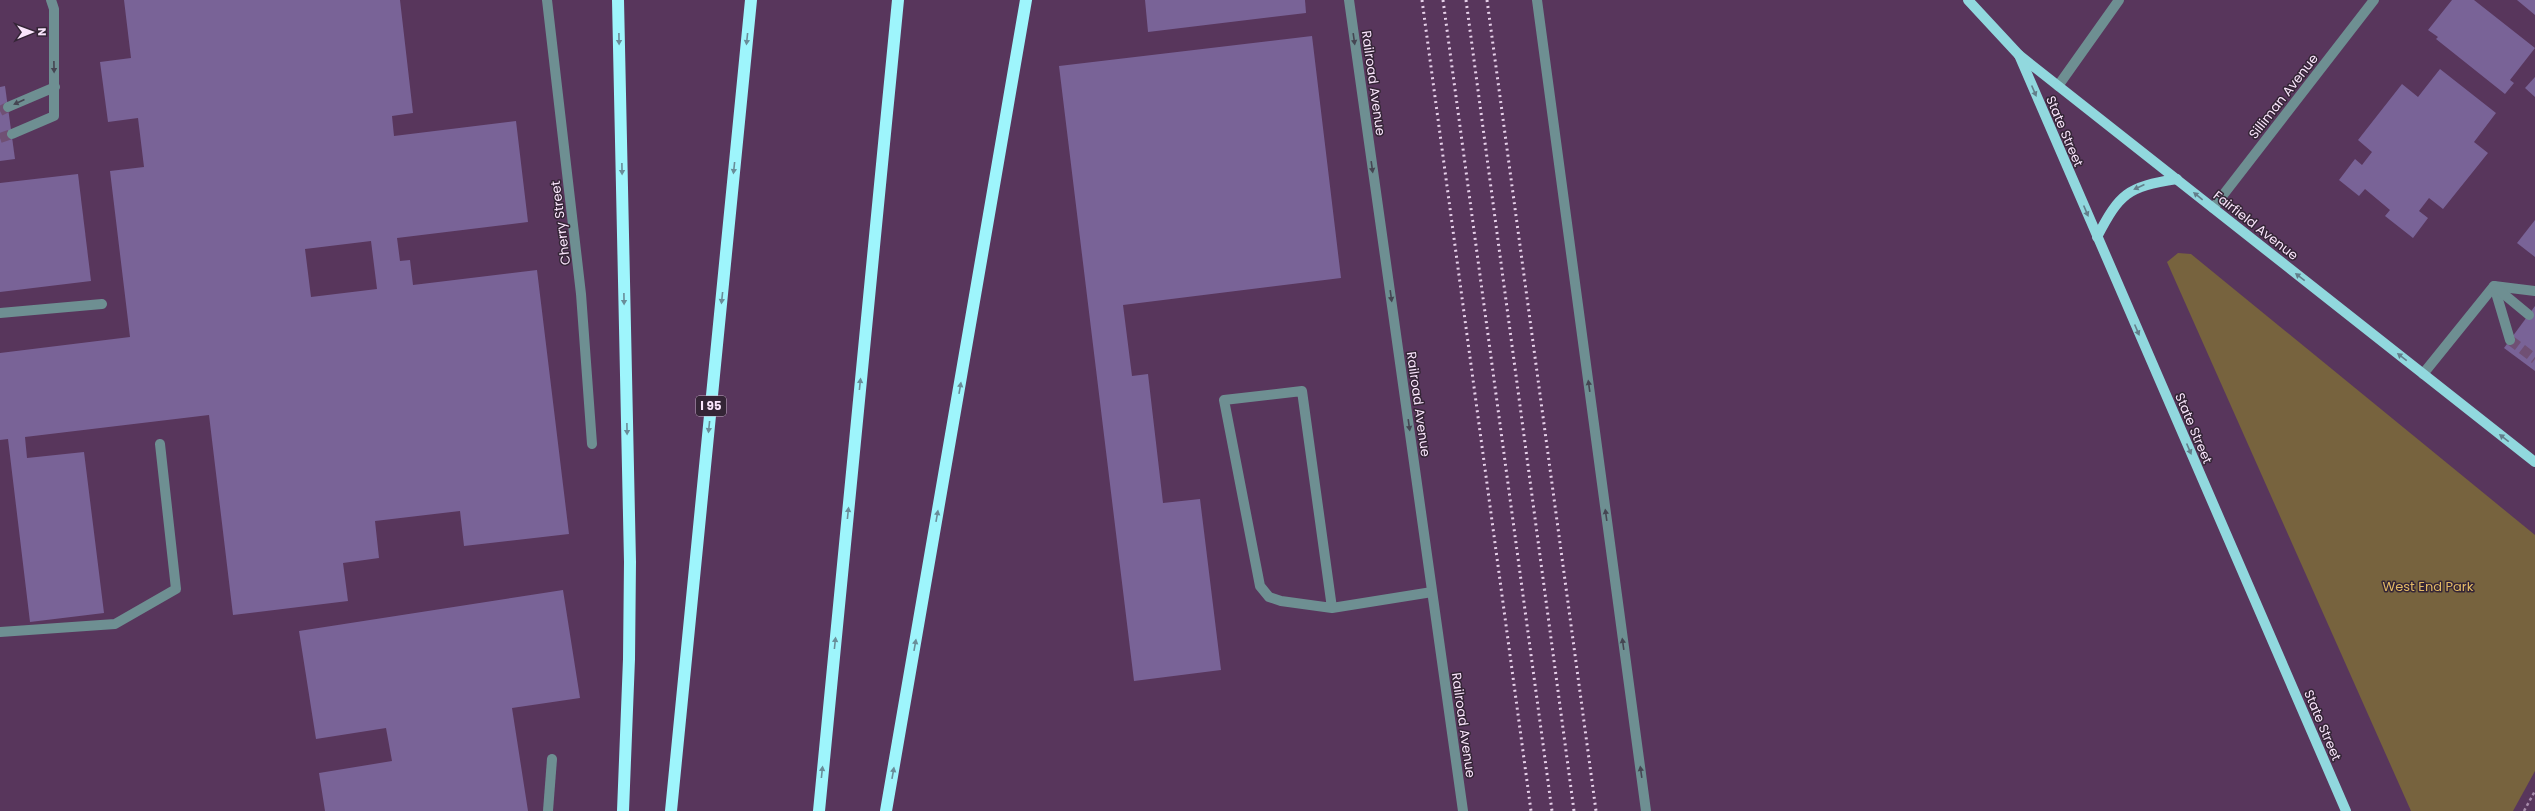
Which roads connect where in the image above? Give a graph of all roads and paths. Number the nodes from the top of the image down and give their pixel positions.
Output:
1 (51, 0) edge
2 (547, 0) edge
3 (618, 0) edge
4 (751, 0) edge
5 (898, 0) edge
6 (1026, 0) edge
7 (1349, 0) edge
8 (1537, 0) edge
9 (1968, 0) edge
10 (2119, 0) edge
11 (2374, 0) edge
12 (2019, 56) junction
13 (2058, 86) junction
14 (55, 87) junction
15 (8, 107) tunnel mouth
16 (12, 134) tunnel mouth
17 (2176, 179) junction
18 (2213, 208) junction
19 (2097, 237) junction
20 (2494, 286) junction
21 (2535, 291) edge
22 (102, 304) dead end
23 (0, 313) edge
24 (2529, 315) dead end
25 (2510, 340) tunnel mouth
26 (2423, 374) junction
27 (160, 444) dead end
28 (592, 444) dead end
29 (2535, 462) edge
30 (1432, 592) junction
31 (1332, 608) junction
32 (0, 632) edge
33 (552, 759) dead end
34 (2535, 791) edge
35 (548, 811) edge
36 (623, 811) edge
37 (671, 811) edge
38 (819, 811) edge
39 (886, 811) edge
40 (1463, 811) edge
41 (1646, 811) edge
42 (2346, 811) edge
43 (2524, 811) edge

1 -> 14 street
2 - 28 street, Cherry Street
3 -> 36 highway
4 -> 37 highway, I 95
38 -> 5 highway
39 -> 6 highway
7 -> 30 street, Railroad Avenue
41 -> 8 street
9 - 12 main road, Fairfield Avenue
10 - 13 street
11 - 18 street, Silliman Avenue
12 - 13 main road, Fairfield Avenue
12 -> 19 main road, State Street
13 - 17 main road, Fairfield Avenue
14 -> 15 street
14 - 16 street
18 -> 17 main road, Fairfield Avenue
17 -> 19 main road
26 -> 18 main road, Fairfield Avenue
19 -> 42 main road, State Street
20 - 21 street
20 - 24 street
20 - 25 street
20 - 26 street
22 - 23 street
29 -> 26 main road, Fairfield Avenue
27 - 32 street
30 - 31 street
30 - 40 street, Railroad Avenue
31 - 31 street
33 - 35 street
34 - 43 path

